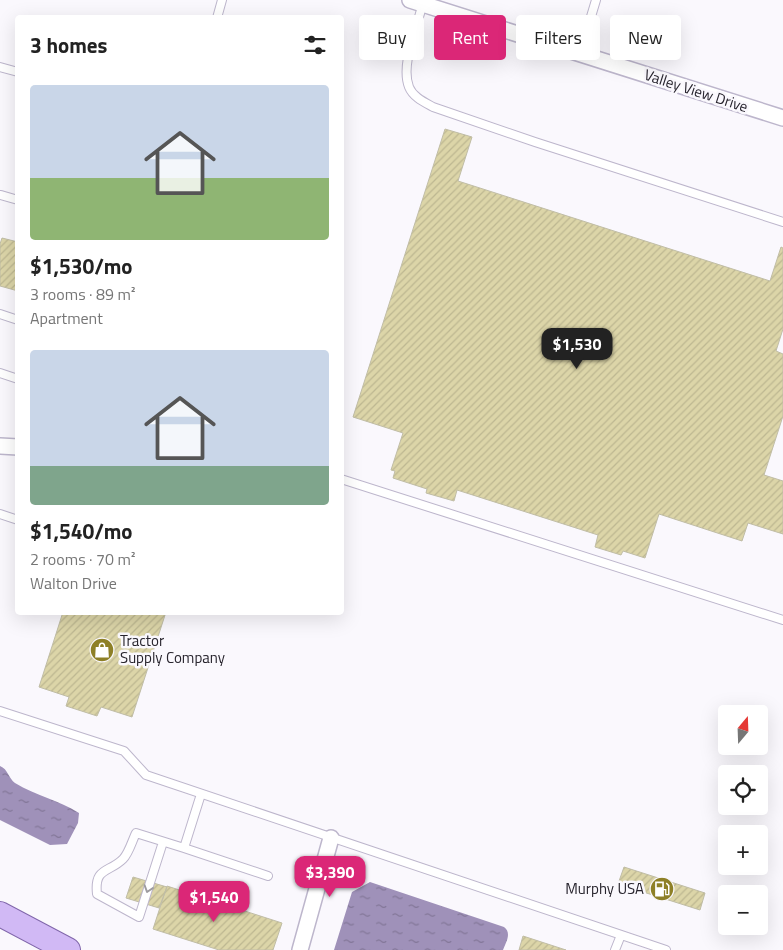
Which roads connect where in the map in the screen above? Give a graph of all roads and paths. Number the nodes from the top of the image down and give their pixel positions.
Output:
1 (222, 0) edge
2 (586, 0) edge
3 (595, 1) edge
4 (419, 2) edge
5 (218, 15) edge
6 (591, 15) edge
7 (516, 33) edge
8 (600, 59) edge
9 (0, 67) edge
10 (15, 71) edge
11 (783, 118) edge
12 (0, 196) edge
13 (15, 199) edge
14 (783, 222) edge
15 (0, 314) edge
16 (15, 319) edge
17 (0, 373) edge
18 (15, 378) edge
19 (0, 446) edge
20 (15, 447) edge
21 (344, 480) edge
22 (0, 514) edge
23 (15, 519) edge
24 (783, 620) edge
25 (0, 711) edge
26 (201, 794) junction
27 (331, 838) junction
28 (164, 842) junction
29 (184, 848) junction
30 (268, 876) dead end
31 (0, 914) edge
32 (621, 935) junction
33 (68, 950) edge
34 (300, 950) edge
35 (615, 950) edge
36 (666, 950) edge

1 - 5 lane
2 - 3 lane
3 - 6 lane
4 - 7 street, Valley View Drive
4 - 14 lane
8 - 11 street, Valley View Drive
9 - 10 lane
12 - 13 lane
15 - 16 lane
17 - 18 lane
19 - 20 street
21 - 24 lane
22 - 23 lane
25 - 26 lane
26 - 27 lane
26 - 29 lane
27 - 32 lane
27 - 34 street
28 -> 28 lane
28 - 29 lane
29 - 30 lane
31 - 33 main road
32 - 35 lane
32 - 36 lane

